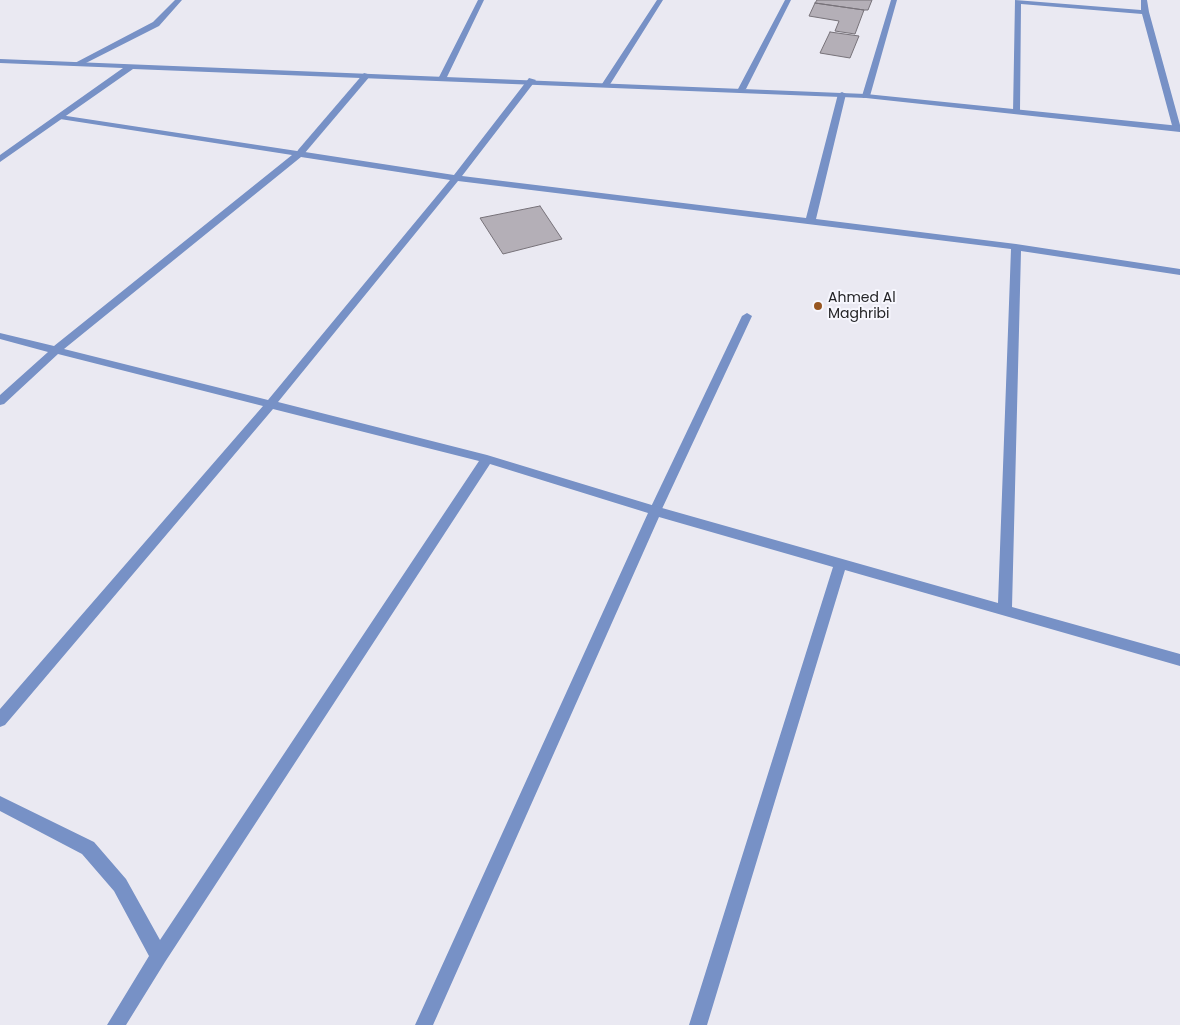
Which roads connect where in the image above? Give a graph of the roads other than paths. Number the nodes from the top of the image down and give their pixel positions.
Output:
1 (179, 0) edge
2 (481, 0) edge
3 (660, 0) edge
4 (788, 0) edge
5 (894, 0) edge
6 (1144, 0) edge
7 (1018, 1) edge
8 (1145, 12) junction
9 (0, 61) edge
10 (77, 64) junction
11 (133, 65) junction
12 (367, 75) junction
13 (443, 77) junction
14 (532, 80) junction
15 (606, 84) junction
16 (742, 90) junction
17 (842, 94) junction
18 (866, 96) junction
19 (1016, 111) junction
20 (60, 117) junction
21 (1179, 129) edge
22 (300, 152) junction
23 (0, 159) edge
24 (456, 178) junction
25 (810, 223) junction
26 (1016, 247) junction
27 (1180, 272) edge
28 (747, 316) dead end
29 (0, 336) edge
30 (56, 350) junction
31 (0, 401) edge
32 (270, 405) junction
33 (487, 459) junction
34 (655, 511) junction
35 (841, 563) junction
36 (1005, 609) junction
37 (1180, 660) edge
38 (0, 720) edge
39 (0, 803) edge
40 (159, 956) junction
41 (116, 1025) edge
42 (424, 1025) edge
43 (698, 1025) edge

1 - 10 street
2 - 13 street
3 - 15 street
4 - 16 street
5 - 18 street
6 - 8 street
7 - 8 street
7 - 19 street
8 - 21 street
9 - 10 street
10 - 11 street
11 - 12 street
11 - 20 street
12 - 13 street
12 - 22 street
13 - 14 street
14 - 15 street
14 - 24 street
15 - 16 street
16 - 17 street
17 - 18 street
17 - 25 street
18 - 19 street
19 - 21 street
20 - 22 street
20 - 23 street
22 - 24 street
22 - 30 street
24 - 25 street
24 - 32 street
25 - 26 street
26 - 27 street
26 - 36 street
28 - 34 street
29 - 30 street
30 - 31 street
30 - 32 street
32 - 33 street
32 - 38 street
33 - 34 street
33 - 40 street
34 - 35 street
34 - 42 street
35 - 36 street
35 - 43 street
36 - 37 street
39 - 40 street
40 - 41 street

